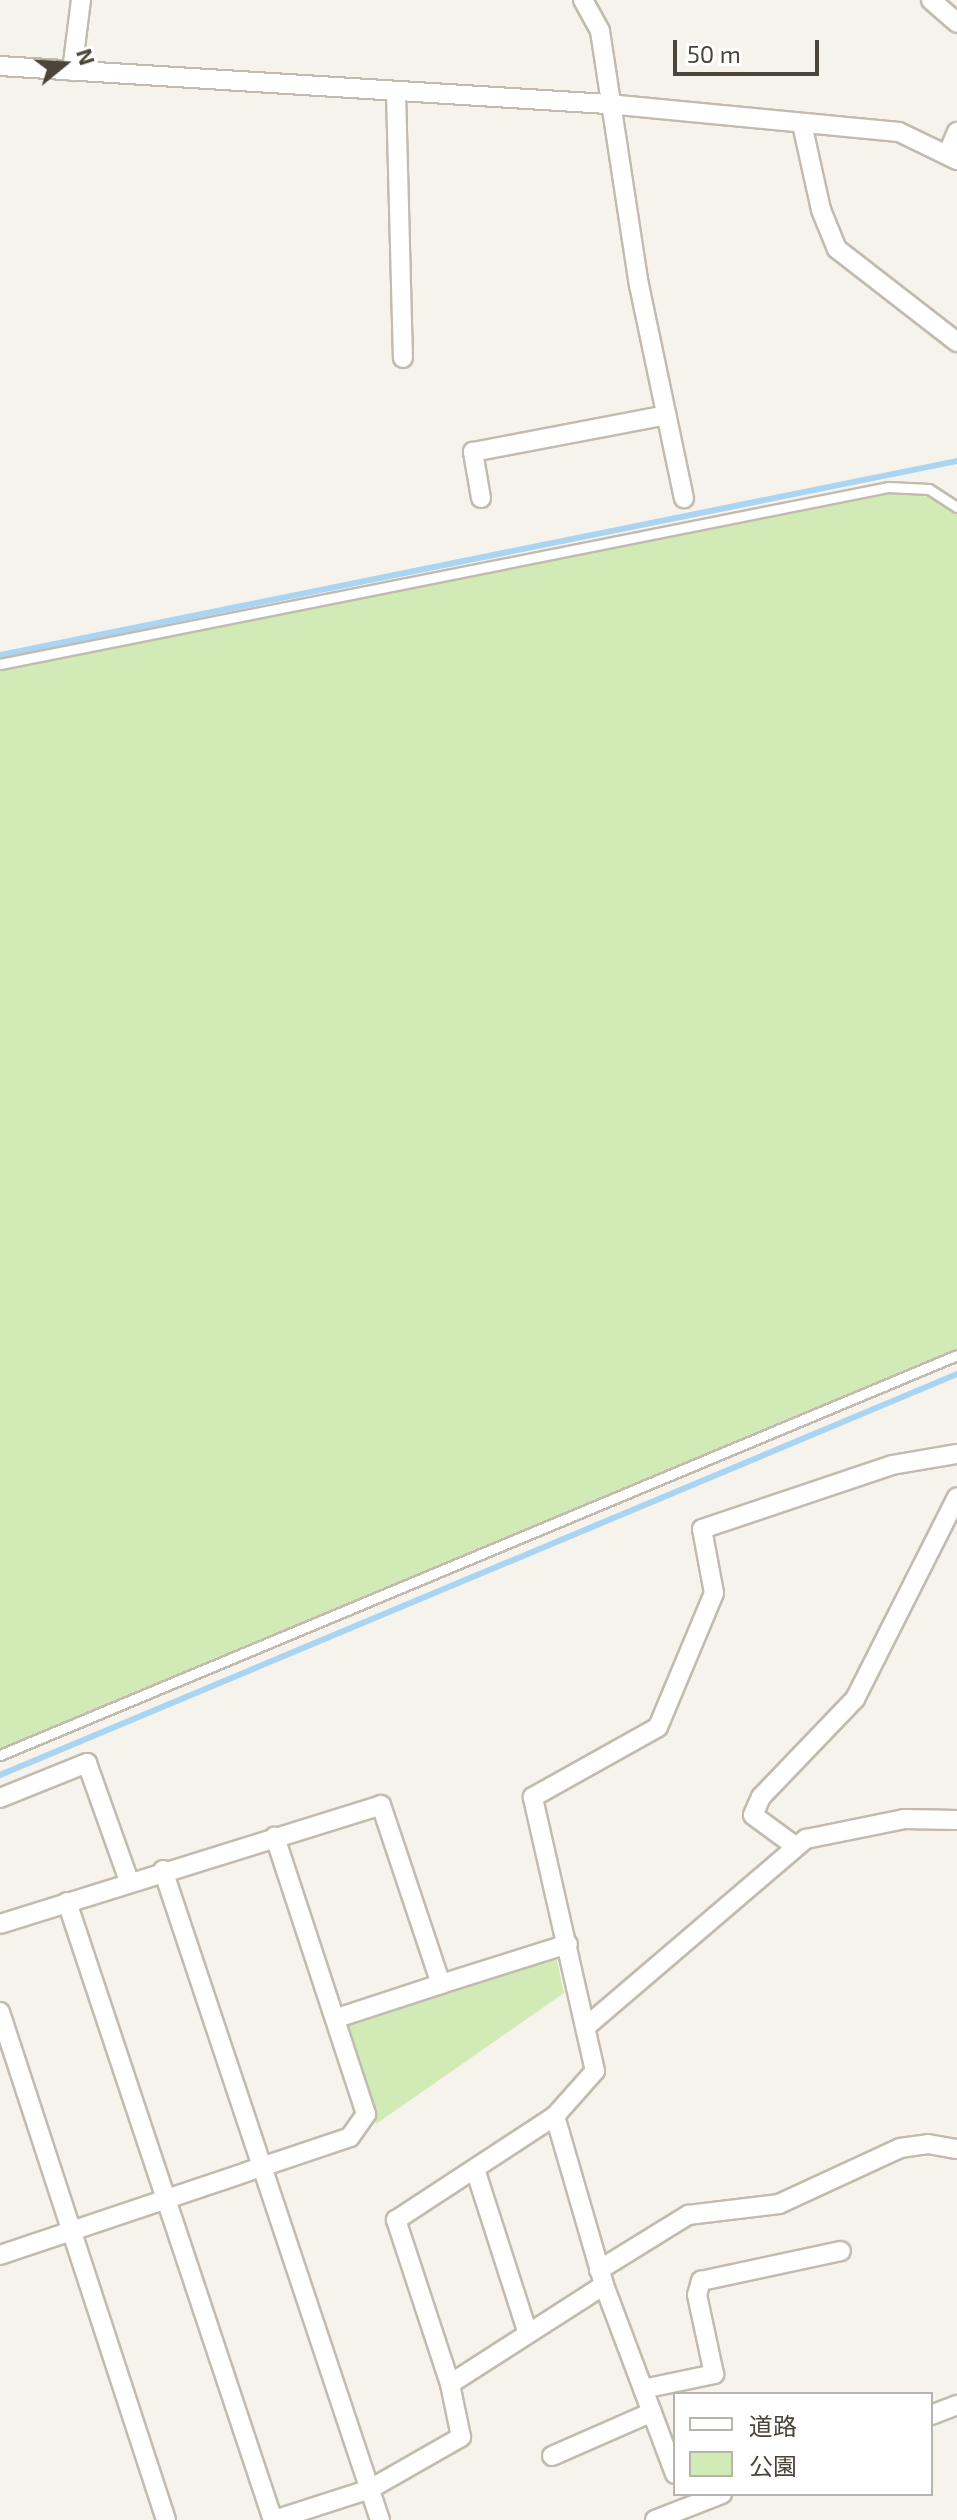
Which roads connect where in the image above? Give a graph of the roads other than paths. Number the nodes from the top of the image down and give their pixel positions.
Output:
1 (81, 0) edge
2 (583, 0) edge
3 (931, 0) edge
4 (957, 23) edge
5 (0, 66) edge
6 (72, 71) junction
7 (396, 93) junction
8 (608, 104) junction
9 (802, 124) junction
10 (957, 132) edge
11 (953, 157) edge
12 (957, 342) edge
13 (403, 358) dead end
14 (667, 415) junction
15 (481, 498) dead end
16 (684, 498) dead end
17 (957, 507) edge
18 (0, 664) edge
19 (957, 1355) edge
20 (957, 1454) edge
21 (957, 1497) edge
22 (0, 1755) edge
23 (0, 1798) edge
24 (957, 1820) edge
25 (275, 1837) junction
26 (795, 1846) junction
27 (163, 1870) junction
28 (129, 1881) junction
29 (67, 1902) junction
30 (0, 1924) edge
31 (568, 1944) junction
32 (441, 1984) junction
33 (0, 2012) edge
34 (337, 2018) junction
35 (588, 2025) junction
36 (555, 2116) junction
37 (957, 2149) edge
38 (261, 2167) junction
39 (475, 2169) junction
40 (164, 2201) junction
41 (72, 2232) junction
42 (841, 2251) dead end
43 (0, 2255) edge
44 (602, 2278) junction
45 (527, 2331) junction
46 (450, 2384) junction
47 (643, 2389) junction
48 (957, 2405) edge
49 (652, 2412) junction
50 (933, 2414) edge
51 (552, 2456) dead end
52 (673, 2469) edge
53 (370, 2489) junction
54 (710, 2496) edge
55 (685, 2500) edge
56 (166, 2520) edge
57 (274, 2520) edge
58 (380, 2520) edge
59 (655, 2520) edge

1 - 6 street
2 - 8 street
3 - 4 street
5 - 6 street
6 - 7 street
7 - 8 street
7 - 13 street
8 - 9 street
8 - 14 street
9 - 11 street
9 - 12 street
10 - 11 street
14 - 15 street
14 - 16 street
17 - 18 lane
19 - 22 lane
20 - 31 street
21 - 26 street
23 - 28 street
24 - 26 street
25 - 27 street
25 - 32 street
25 - 34 street
26 - 35 street
27 - 28 street
27 - 38 street
28 - 29 street
29 - 30 street
29 - 40 street
31 - 32 street
31 - 35 street
32 - 34 street
33 - 41 street
34 - 38 street
35 - 36 street
36 - 39 street
36 - 44 street
37 - 44 street
38 - 40 street
38 - 53 street
39 - 45 street
39 - 46 street
40 - 41 street
40 - 57 street
41 - 43 street
41 - 56 street
42 - 47 street
44 - 45 street
44 - 47 street
45 - 46 street
46 - 53 street
47 - 49 street
48 - 50 street
49 - 51 street
49 - 52 street
53 - 57 street
53 - 58 street
54 - 55 street
55 - 59 street

